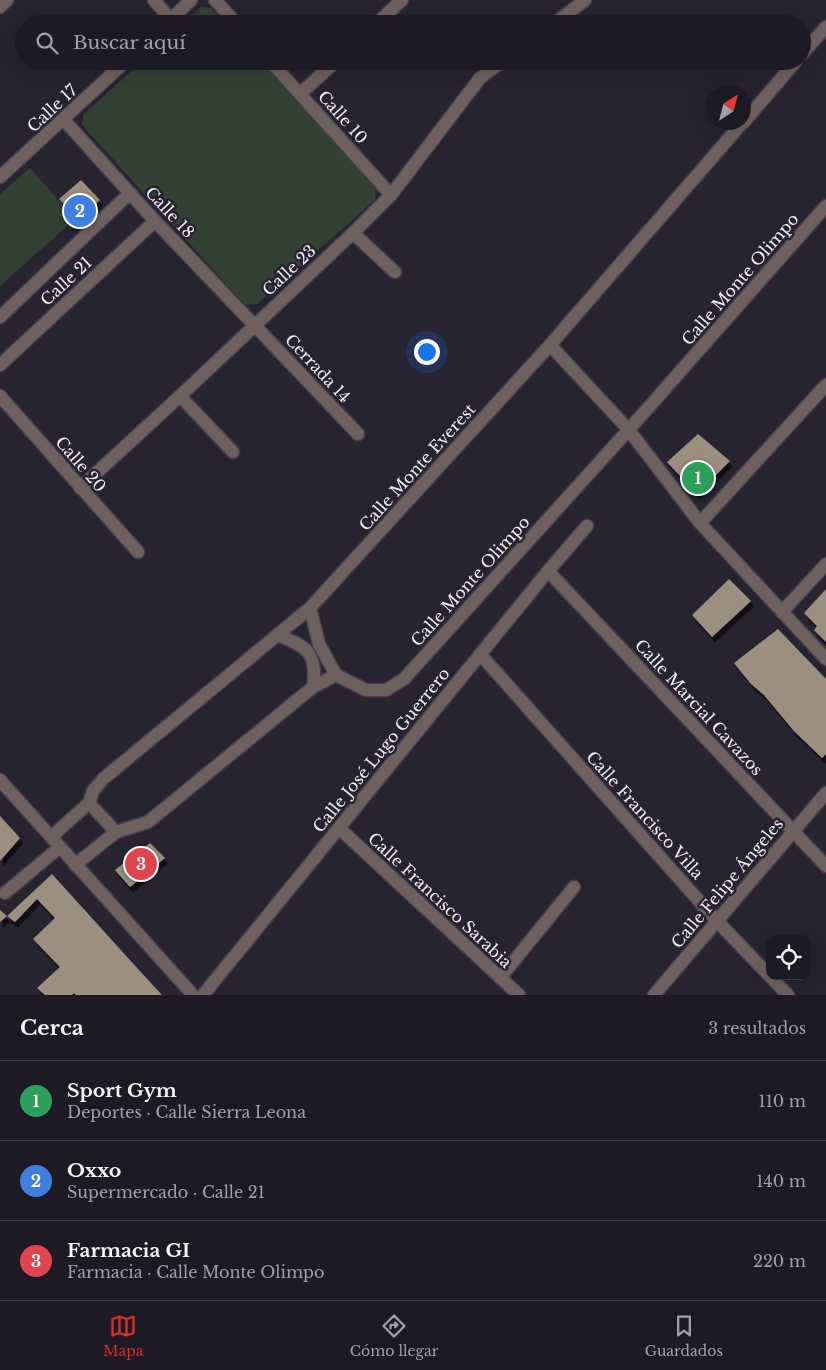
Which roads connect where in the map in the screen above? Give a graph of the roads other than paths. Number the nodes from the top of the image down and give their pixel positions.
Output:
1 (7, 0) edge
2 (154, 0) edge
3 (191, 0) edge
4 (215, 0) edge
5 (402, 0) edge
6 (585, 0) edge
7 (0, 7) edge
8 (164, 15) edge
9 (175, 15) edge
10 (229, 15) edge
11 (386, 15) edge
12 (566, 15) edge
13 (825, 30) edge
14 (811, 45) edge
15 (117, 70) edge
16 (278, 70) edge
17 (326, 70) edge
18 (491, 70) edge
19 (788, 70) edge
20 (300, 94) junction
21 (751, 113) edge
22 (64, 120) junction
23 (736, 130) edge
24 (0, 178) edge
25 (130, 194) junction
26 (391, 195) junction
27 (826, 206) edge
28 (155, 221) junction
29 (353, 233) junction
30 (395, 272) dead end
31 (0, 317) edge
32 (255, 324) junction
33 (550, 345) junction
34 (0, 364) edge
35 (826, 385) edge
36 (0, 396) edge
37 (180, 396) junction
38 (628, 429) junction
39 (358, 434) dead end
40 (233, 452) dead end
41 (80, 488) junction
42 (700, 523) junction
43 (586, 526) dead end
44 (138, 552) dead end
45 (826, 564) edge
46 (548, 571) junction
47 (310, 608) junction
48 (782, 612) junction
49 (277, 635) junction
50 (480, 654) junction
51 (826, 659) edge
52 (336, 675) junction
53 (313, 686) junction
54 (0, 780) edge
55 (826, 794) edge
56 (89, 803) junction
57 (339, 828) junction
58 (793, 830) junction
59 (116, 832) junction
60 (51, 837) junction
61 (60, 847) junction
62 (76, 865) junction
63 (826, 866) edge
64 (574, 887) dead end
65 (5, 893) dead end
66 (716, 920) junction
67 (500, 978) junction
68 (193, 995) edge
69 (203, 995) edge
70 (518, 995) edge
71 (654, 995) edge
72 (788, 995) edge

1 - 7 street
2 - 8 street
3 - 9 street
4 - 10 street
5 - 11 street
6 - 12 street
13 - 14 street
15 - 22 street, Calle 17
16 - 20 street, Calle 10
17 - 20 street
18 - 26 street, Calle 23
19 - 21 street, Calle Monte Everest
20 - 26 street, Calle 10
22 - 24 street, Calle 17
22 - 25 street, Calle 18
23 - 33 street, Calle Monte Everest
25 - 28 street, Calle 18
25 - 31 street, Calle 21
26 - 29 street, Calle 23
27 - 38 street, Calle Monte Olimpo
28 - 32 street, Calle 18
28 - 34 street, Calle 21
29 - 30 street
29 - 32 street, Calle 23
32 - 37 street, Calle 23
32 - 39 street, Cerrada 14
33 - 38 street
33 - 47 street, Calle Monte Everest
35 - 42 street
36 - 41 street, Calle 20
37 - 40 street
37 - 41 street, Calle 23
38 - 42 street
38 - 52 street, Calle Monte Olimpo
41 - 44 street, Calle 20
42 - 48 street
43 - 46 street, Calle José Lugo Guerrero
45 - 48 street
46 - 50 street, Calle José Lugo Guerrero
46 - 58 street, Calle Marcial Cavazos
47 - 49 street, Calle Monte Everest
47 - 52 street
48 - 51 street
49 - 53 street
49 - 56 street, Calle Monte Everest
50 - 57 street, Calle José Lugo Guerrero
50 - 66 street, Calle Francisco Villa
52 - 53 street
53 - 59 street
54 - 60 street
55 - 58 street, Calle Felipe Ángeles
56 - 59 street
56 - 60 street, Calle Monte Everest
57 - 67 street, Calle Francisco Sarabia
57 - 69 street, Calle José Lugo Guerrero
58 - 63 street, Calle Marcial Cavazos
58 - 66 street, Calle Felipe Ángeles
59 - 62 street
60 - 61 street
61 - 62 street
61 - 65 street
62 - 68 street
64 - 67 street
66 - 71 street, Calle Felipe Ángeles
66 - 72 street, Calle Francisco Villa
67 - 70 street, Calle Francisco Sarabia

